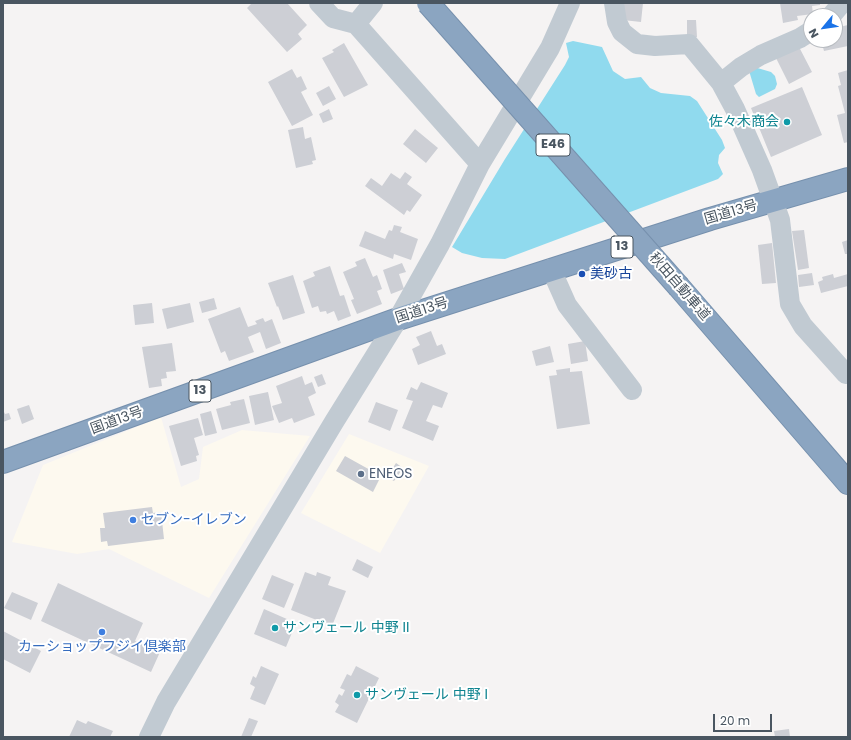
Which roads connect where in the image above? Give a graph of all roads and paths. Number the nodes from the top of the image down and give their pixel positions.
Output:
1 (320, 3) edge
2 (373, 3) edge
3 (428, 3) edge
4 (570, 3) edge
5 (614, 3) edge
6 (356, 24) junction
7 (803, 36) edge
8 (721, 83) junction
9 (480, 164) junction
10 (848, 179) edge
11 (774, 201) junction
12 (551, 270) junction
13 (398, 319) junction
14 (846, 374) dead end
15 (632, 390) dead end
16 (3, 462) edge
17 (848, 483) edge
18 (149, 737) edge

1 - 6 street
2 - 6 street
3 - 17 highway, 秋田自動車道 / E46, bridge
4 - 9 street
5 - 8 street
6 - 9 street
7 - 8 street
8 - 11 street
9 - 13 street
10 - 11 highway, 国道13号 / 13
11 - 12 highway, 国道13号 / 13
11 - 14 street
12 - 13 highway, 国道13号 / 13
12 - 15 street
13 - 16 highway, 国道13号 / 13
13 - 18 street

